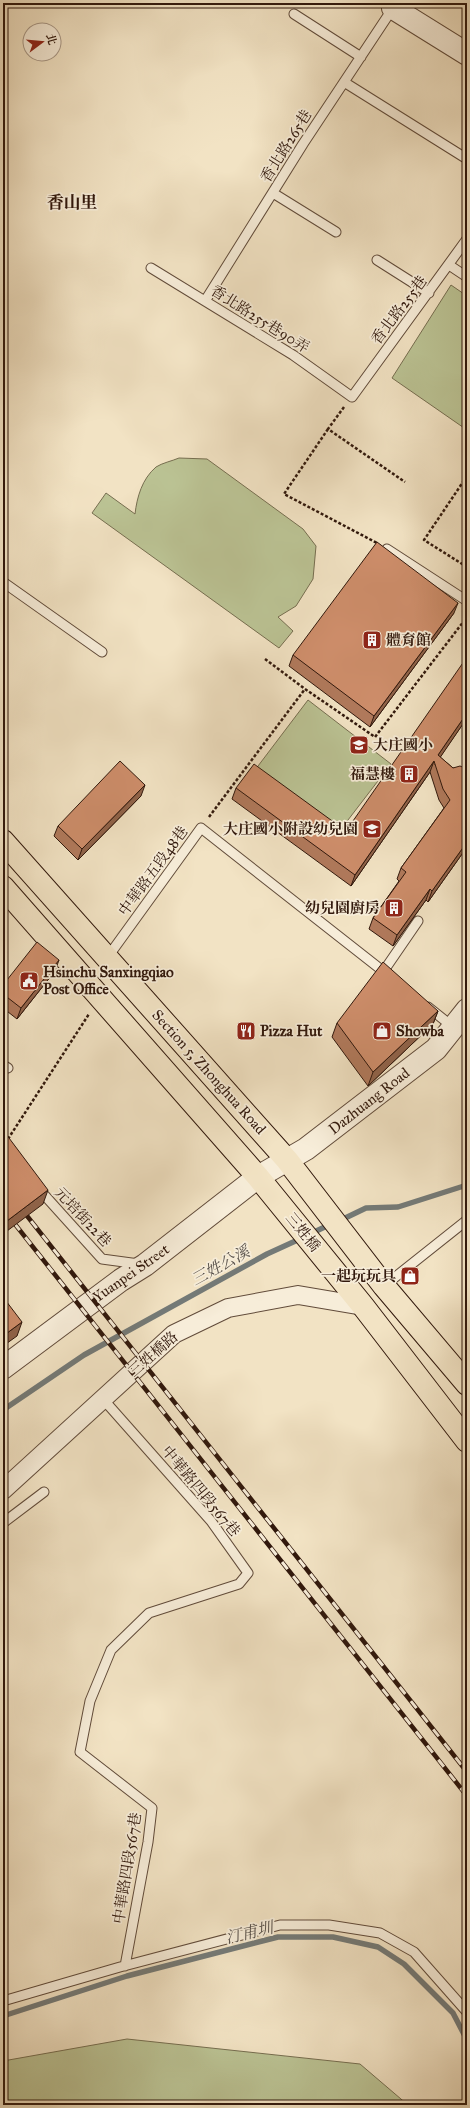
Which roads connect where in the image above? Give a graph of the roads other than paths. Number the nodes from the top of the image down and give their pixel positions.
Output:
1 (394, 5) edge
2 (294, 14) dead end
3 (467, 54) edge
4 (360, 57) junction
5 (344, 82) junction
6 (467, 159) edge
7 (273, 193) junction
8 (336, 232) dead end
9 (467, 239) edge
10 (376, 260) dead end
11 (449, 265) junction
12 (151, 268) dead end
13 (467, 277) edge
14 (429, 293) junction
15 (205, 301) junction
16 (352, 396) joint
17 (387, 549) edge
18 (3, 582) edge
19 (467, 601) edge
20 (102, 652) dead end
21 (3, 841) edge
22 (3, 887) edge
23 (418, 922) dead end
24 (107, 958) junction
25 (383, 972) junction
26 (395, 981) edge
27 (418, 1000) edge
28 (467, 1010) edge
29 (453, 1027) junction
30 (287, 1160) junction
31 (258, 1177) junction
32 (32, 1180) edge
33 (467, 1220) edge
34 (145, 1265) junction
35 (384, 1286) junction
36 (364, 1306) junction
37 (3, 1368) edge
38 (467, 1384) edge
39 (103, 1399) junction
40 (467, 1441) edge
41 (3, 1490) edge
42 (44, 1492) dead end
43 (3, 1523) edge
44 (125, 1966) junction
45 (3, 2001) edge
46 (467, 2012) edge

1 - 3 street
1 - 4 lane, 香北路265巷
2 - 4 lane
4 - 5 lane, 香北路265巷
5 - 6 lane
5 - 7 lane, 香北路265巷
7 - 8 lane
7 - 15 lane, 香北路265巷
9 - 11 lane, 香北路255巷
10 - 14 lane
11 - 13 lane
11 - 14 lane, 香北路255巷
12 - 15 lane, 香北路255巷90弄
14 - 16 lane, 香北路255巷
15 - 16 lane, 香北路255巷90弄
17 - 19 lane
18 - 20 lane
21 - 24 main road, Section 5, Zhonghua Road
22 - 31 main road, Section 5, Zhonghua Road
23 - 25 lane
24 - 25 lane, 中華路五段48巷
24 - 30 main road, Section 5, Zhonghua Road
25 - 26 lane, 中華路五段48巷
27 - 29 lane
28 - 29 street, Dazhuang Road
29 - 30 street, Dazhuang Road
30 - 31 street, Dazhuang Road
30 - 35 main road, 三姓橋
31 - 34 street, Yuanpei Street
31 - 36 main road, 三姓橋
32 - 34 lane, 元培街22巷
33 - 35 lane
34 - 37 street, Yuanpei Street
35 - 38 main road, 三姓橋
36 - 39 street, 三姓橋路
36 - 40 main road, 三姓橋
39 - 41 street, 三姓橋路
39 - 44 lane, 中華路四段567巷
42 - 43 lane
44 - 45 lane
44 - 46 lane

